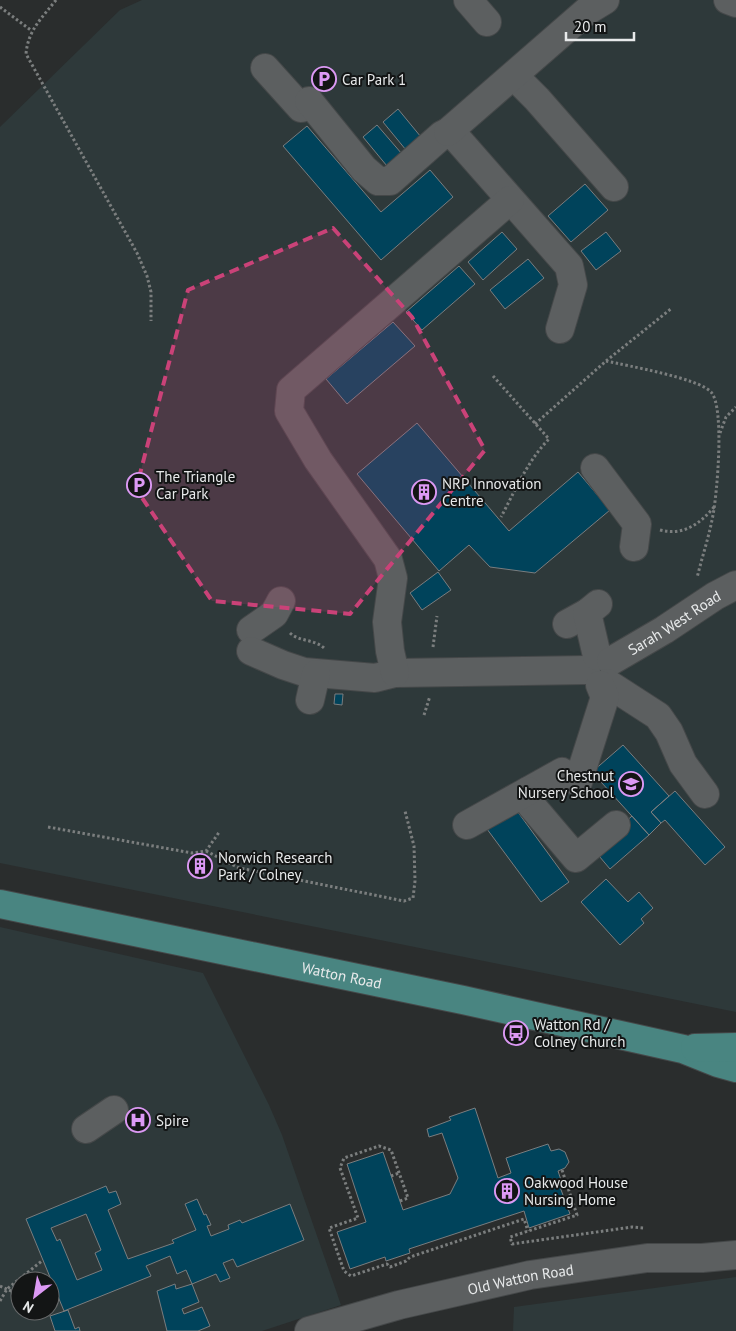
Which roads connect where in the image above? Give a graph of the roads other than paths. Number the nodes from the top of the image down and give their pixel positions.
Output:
1 (468, 0) edge
2 (605, 0) edge
3 (728, 0) edge
4 (736, 3) edge
5 (487, 22) dead end
6 (265, 68) dead end
7 (514, 76) junction
8 (448, 132) junction
9 (614, 187) dead end
10 (510, 200) junction
11 (560, 329) dead end
12 (595, 468) dead end
13 (636, 536) road end
14 (736, 585) edge
15 (282, 601) dead end
16 (584, 614) dead end
17 (600, 671) junction
18 (395, 673) junction
19 (316, 674) junction
20 (310, 700) dead end
21 (528, 791) junction
22 (705, 794) dead end
23 (467, 825) dead end
24 (616, 825) dead end
25 (0, 904) edge
26 (736, 1047) edge
27 (683, 1048) junction
28 (736, 1068) edge
29 (114, 1110) dead end
30 (86, 1130) dead end
31 (736, 1255) edge
32 (309, 1331) edge

1 - 5 street
2 - 7 street
3 - 4 street
6 - 8 street
7 - 8 street
7 - 9 street
8 - 10 street
10 - 11 street
10 - 18 street
12 - 13 street
14 - 17 street, Sarah West Road
15 - 19 street
16 - 17 street
17 - 18 street
17 - 21 street
17 - 22 street
18 - 19 street
19 - 20 street
21 - 23 street
21 - 24 street
25 - 27 main road, Watton Road
26 - 27 main road, Watton Road
27 - 28 main road, Watton Road
29 - 30 street
31 - 32 street, Old Watton Road

